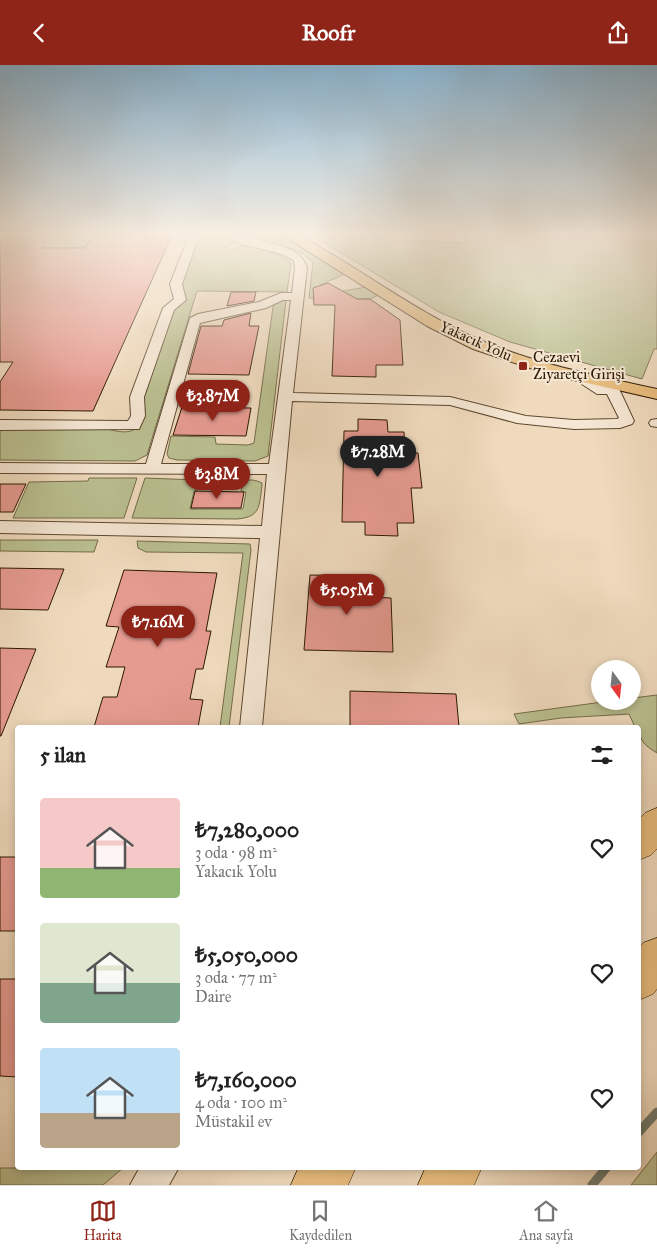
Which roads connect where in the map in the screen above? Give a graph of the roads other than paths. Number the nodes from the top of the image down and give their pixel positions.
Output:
1 (167, 285) edge
2 (176, 285) edge
3 (299, 285) edge
4 (372, 285) edge
5 (386, 285) edge
6 (297, 296) junction
7 (610, 384) junction
8 (657, 388) edge
9 (640, 391) junction
10 (657, 394) edge
11 (285, 397) junction
12 (618, 402) junction
13 (0, 417) edge
14 (0, 425) edge
15 (606, 425) junction
16 (0, 468) edge
17 (152, 469) junction
18 (276, 469) junction
19 (0, 527) edge
20 (270, 532) junction
21 (251, 725) edge
22 (657, 957) edge
23 (641, 977) edge
24 (160, 1170) edge
25 (330, 1170) edge
26 (456, 1170) edge
27 (147, 1185) edge
28 (314, 1185) edge
29 (441, 1185) edge

1 - 13 lane
2 - 14 lane
3 - 6 lane
4 - 7 main road, Yakacık Yolu
5 - 7 main road, Yakacık Yolu
6 - 11 lane
6 - 17 lane
7 - 8 main road, Yakacık Yolu
7 - 9 main road, Yakacık Yolu
7 - 12 lane
7 - 15 lane
9 - 10 main road, Yakacık Yolu
9 - 12 lane
11 - 15 lane
11 - 18 lane
12 - 15 lane
16 - 17 lane
17 - 18 lane
18 - 20 lane
19 - 20 lane
20 - 21 lane
22 - 23 highway
24 - 27 lane
25 - 28 highway
26 - 29 highway

